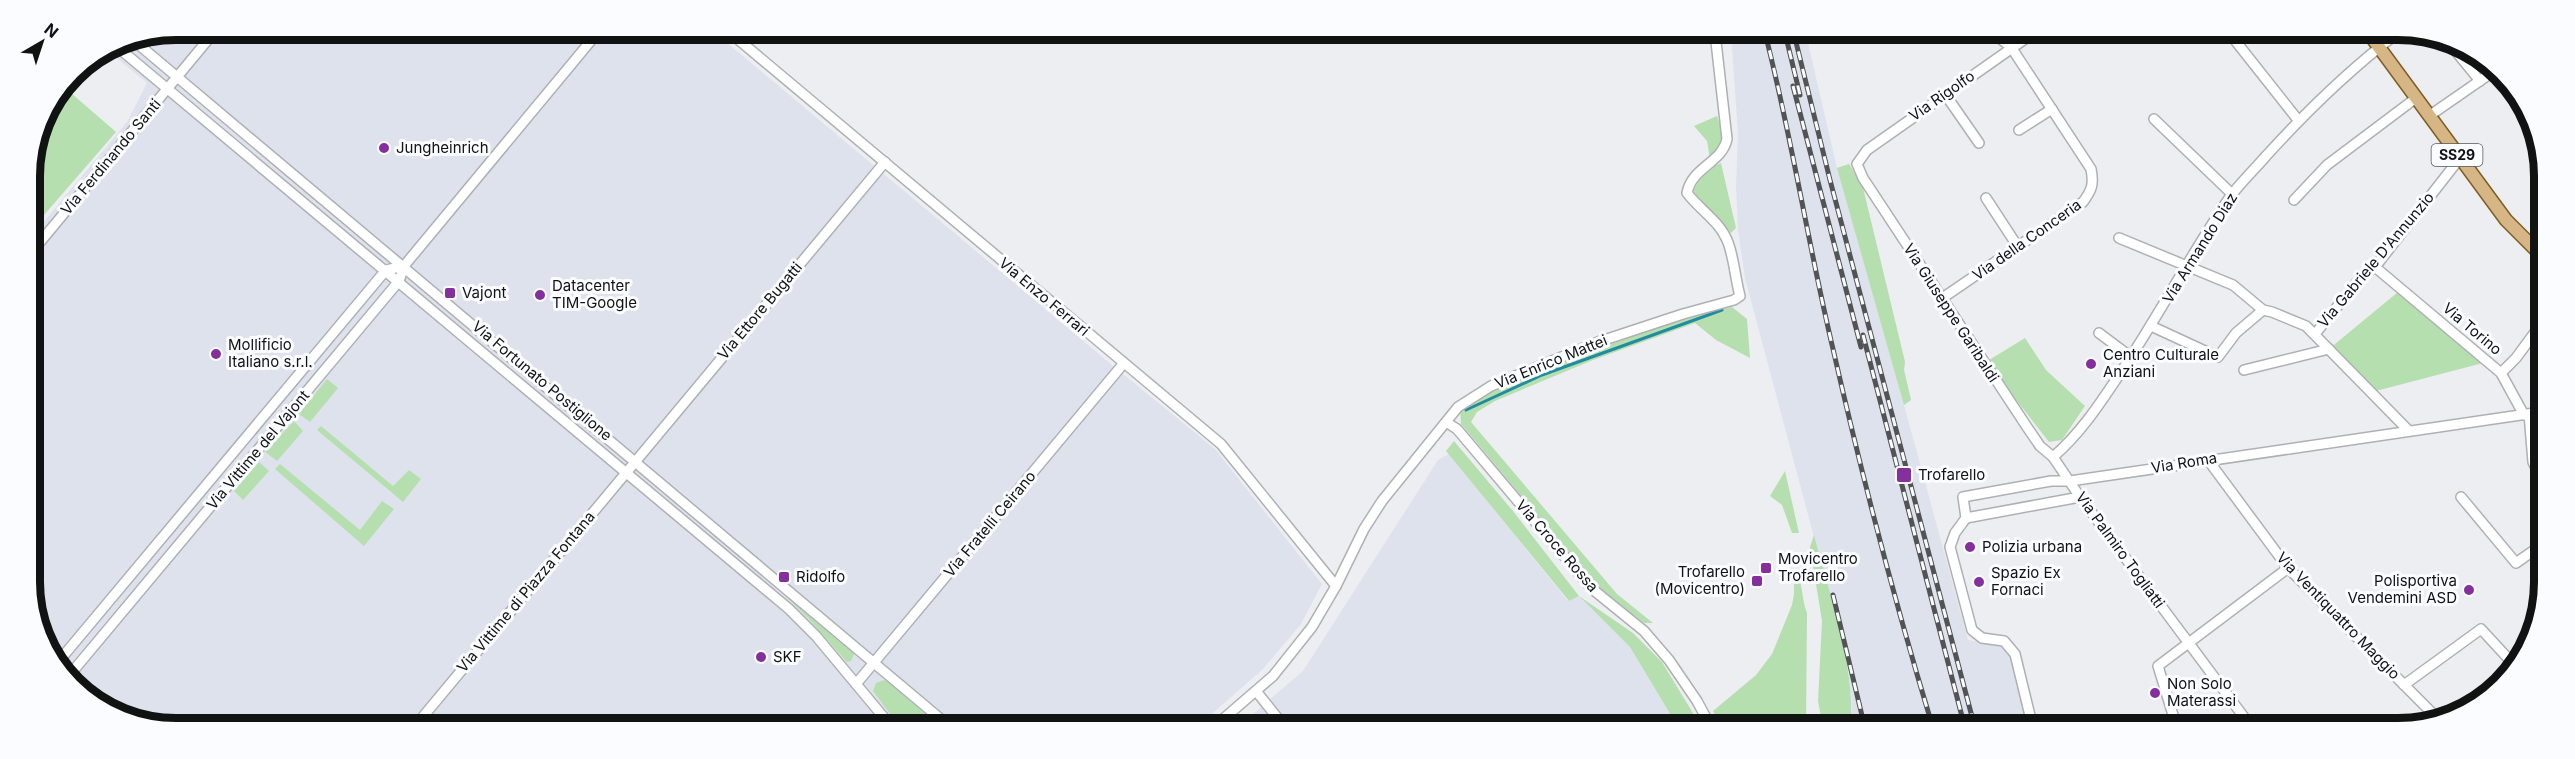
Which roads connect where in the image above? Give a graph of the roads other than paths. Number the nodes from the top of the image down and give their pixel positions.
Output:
1 (208, 40) edge
2 (592, 40) edge
3 (739, 40) edge
4 (1716, 40) edge
5 (2002, 40) edge
6 (2023, 40) edge
7 (2235, 40) edge
8 (2374, 40) edge
9 (2388, 40) edge
10 (140, 45) edge
11 (2012, 47) junction
12 (2379, 47) junction
13 (123, 51) edge
14 (2459, 55) edge
15 (2489, 75) edge
16 (178, 76) junction
17 (2480, 81) junction
18 (168, 88) junction
19 (1945, 94) junction
20 (2416, 99) junction
21 (2052, 109) junction
22 (2429, 116) junction
23 (2154, 119) dead end
24 (2298, 120) junction
25 (2019, 130) dead end
26 (1979, 143) dead end
27 (2460, 158) junction
28 (885, 162) junction
29 (1857, 164) joint
30 (2232, 194) junction
31 (1986, 198) dead end
32 (2294, 200) dead end
33 (2119, 238) dead end
34 (41, 241) edge
35 (2018, 247) junction
36 (2534, 248) edge
37 (2186, 264) junction
38 (404, 266) junction
39 (2375, 267) junction
40 (386, 270) junction
41 (399, 281) junction
42 (1941, 299) junction
43 (2263, 310) junction
44 (2151, 326) junction
45 (2099, 333) dead end
46 (2315, 333) junction
47 (2534, 334) edge
48 (2329, 349) junction
49 (2131, 357) junction
50 (1124, 363) junction
51 (2244, 370) dead end
52 (2501, 373) junction
53 (294, 380) junction
54 (308, 391) junction
55 (2534, 413) edge
56 (2527, 414) junction
57 (1446, 422) junction
58 (2408, 430) junction
59 (2053, 457) junction
60 (635, 460) junction
61 (2208, 460) junction
62 (2534, 464) edge
63 (626, 471) junction
64 (2070, 481) junction
65 (2080, 497) junction
66 (2461, 497) dead end
67 (1966, 518) junction
68 (2534, 550) edge
69 (2288, 568) junction
70 (779, 581) junction
71 (1336, 586) junction
72 (771, 593) junction
73 (78, 639) junction
74 (2188, 643) junction
75 (91, 650) junction
76 (63, 656) edge
77 (2510, 660) edge
78 (874, 662) junction
79 (73, 671) edge
80 (856, 684) junction
81 (2404, 685) junction
82 (1256, 691) junction
83 (2433, 714) edge
84 (422, 718) edge
85 (884, 718) edge
86 (940, 718) edge
87 (1224, 718) edge
88 (1278, 718) edge
89 (1706, 718) edge
90 (2031, 718) edge
91 (2174, 718) edge
92 (2244, 718) edge

1 - 16 street, Via Ferdinando Santi
2 - 38 street
3 - 28 street, Via Enzo Ferrari
4 - 57 street, Via Enrico Mattei
5 - 11 street
6 - 11 street, Via Rigolfo
7 - 24 street
8 - 12 main road, SS29
9 - 12 street, Via Armando Diaz
10 - 16 street, Via Fortunato Postiglione
11 - 19 street, Via Rigolfo
11 - 21 street, Via della Conceria
12 - 20 main road, SS29
12 - 24 street, Via Armando Diaz
13 - 18 street, Via Fortunato Postiglione
14 - 17 street
15 - 17 street
16 - 18 street, Via Ferdinando Santi
16 - 38 street, Via Fortunato Postiglione
17 - 22 street
18 - 34 street, Via Ferdinando Santi
18 - 40 street, Via Fortunato Postiglione
19 - 26 street
19 - 29 street, Via Rigolfo
20 - 22 main road, SS29
20 - 32 street
21 - 25 street
21 - 35 street, Via della Conceria
22 - 27 main road, SS29
23 - 30 street
24 - 30 street, Via Armando Diaz
27 - 36 main road, SS29
27 - 39 street, Via Gabriele D'Annunzio
28 - 50 street, Via Enzo Ferrari
28 - 60 street, Via Ettore Bugatti
29 - 42 street, Via Giuseppe Garibaldi
30 - 37 street, Via Armando Diaz
31 - 35 street
33 - 37 street
35 - 42 street, Via della Conceria
37 - 43 street
37 - 44 street, Via Armando Diaz
38 - 40 street
38 - 41 street, Via Vittime del Vajont
38 - 60 street, Via Fortunato Postiglione
39 - 46 street, Via Gabriele D'Annunzio
39 - 52 street, Via Torino
40 - 41 street, Via Fortunato Postiglione
40 - 53 street, Via Vittime del Vajont
41 - 54 street, Via Vittime del Vajont
41 - 63 street, Via Fortunato Postiglione
42 - 59 street, Via Giuseppe Garibaldi
43 - 44 street
43 - 46 street
44 - 49 street, Via Armando Diaz
45 - 49 street
46 - 48 street
47 - 52 street, Via Torino
48 - 51 street
48 - 58 street
49 - 59 street, Via Armando Diaz
50 - 71 street, Via Enzo Ferrari
50 - 78 street, Via Fratelli Ceirano
52 - 56 street
53 - 54 street
53 - 73 street, Via Vittime del Vajont
54 - 75 street, Via Vittime del Vajont
55 - 56 street, Via Roma
56 - 58 street, Via Roma
56 - 62 street
57 - 71 street, Via Enrico Mattei
57 - 89 street, Via Croce Rossa
58 - 61 street, Via Roma
59 - 64 street, Via Palmiro Togliatti
60 - 63 street, Via Vittime di Piazza Fontana
60 - 70 street, Via Fortunato Postiglione
61 - 64 street, Via Roma
61 - 69 street, Via Ventiquattro Maggio
63 - 72 street, Via Fortunato Postiglione
63 - 84 street, Via Vittime di Piazza Fontana
64 - 65 street, Via Palmiro Togliatti
64 - 67 street, Via Roma
65 - 67 street
65 - 74 street, Via Palmiro Togliatti
66 - 68 street
67 - 90 street
69 - 74 street
69 - 81 street, Via Ventiquattro Maggio
70 - 72 street
70 - 78 street, Via Fortunato Postiglione
71 - 82 street, Via Enrico Mattei
72 - 80 street, Via Fortunato Postiglione
73 - 75 street
73 - 76 street, Via Vittime del Vajont
74 - 91 street
74 - 92 street, Via Palmiro Togliatti
75 - 79 street, Via Vittime del Vajont
77 - 81 street, Via Ventiquattro Maggio
78 - 80 street, Via Fratelli Ceirano
78 - 86 street, Via Fortunato Postiglione
80 - 85 street, Via Fortunato Postiglione
81 - 83 street, Via Ventiquattro Maggio
82 - 87 street, Via Enrico Mattei
82 - 88 street

